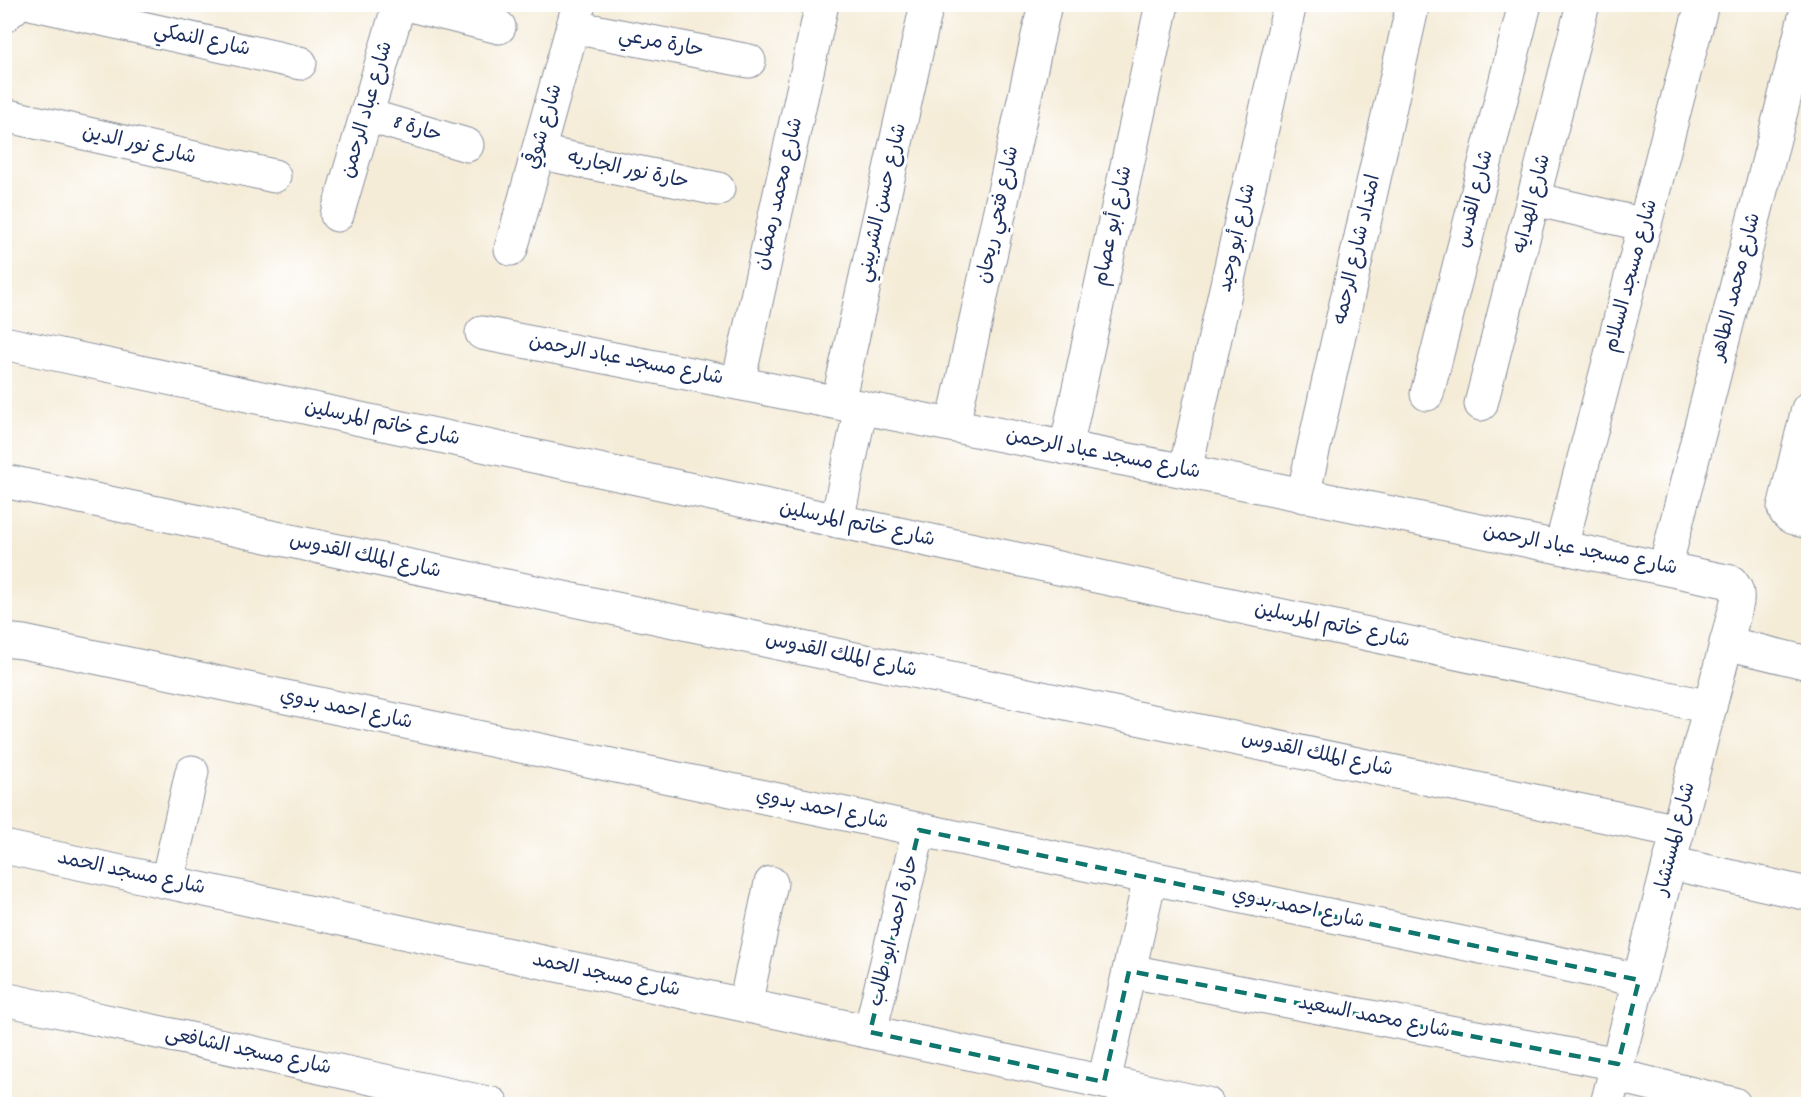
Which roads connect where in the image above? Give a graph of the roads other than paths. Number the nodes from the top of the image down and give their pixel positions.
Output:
1 (18, 4) edge
2 (34, 4) edge
3 (399, 4) edge
4 (406, 4) edge
5 (822, 4) edge
6 (927, 4) edge
7 (1045, 4) edge
8 (1162, 4) edge
9 (1290, 4) edge
10 (1413, 4) edge
11 (1525, 4) edge
12 (1583, 4) edge
13 (1702, 4) edge
14 (1809, 5) edge
15 (4, 16) edge
16 (576, 16) edge
17 (499, 27) dead end
18 (749, 62) dead end
19 (300, 63) dead end
20 (366, 115) junction
21 (4, 116) edge
22 (467, 145) dead end
23 (538, 152) junction
24 (274, 176) dead end
25 (718, 189) dead end
26 (1534, 199) junction
27 (337, 215) dead end
28 (1645, 225) junction
29 (511, 249) dead end
30 (482, 333) dead end
31 (4, 343) edge
32 (738, 383) junction
33 (1427, 394) dead end
34 (850, 404) junction
35 (1481, 404) dead end
36 (1809, 409) edge
37 (953, 425) junction
38 (1066, 448) junction
39 (1185, 471) junction
40 (4, 482) edge
41 (1303, 496) junction
42 (1796, 512) edge
43 (837, 521) junction
44 (1561, 547) junction
45 (1665, 568) junction
46 (1723, 580) joint
47 (4, 640) edge
48 (1726, 643) junction
49 (1809, 663) edge
50 (1710, 707) junction
51 (192, 772) dead end
52 (919, 830) junction
53 (1678, 831) junction
54 (4, 847) edge
55 (1670, 863) junction
56 (1150, 878) junction
57 (167, 882) junction
58 (771, 883) dead end
59 (1809, 894) edge
60 (1129, 971) junction
61 (1639, 980) junction
62 (4, 999) edge
63 (745, 1005) junction
64 (870, 1032) junction
65 (1614, 1081) edge
66 (1104, 1082) junction
67 (492, 1104) edge
68 (1207, 1104) edge
69 (1734, 1104) edge

1 - 15 street
2 - 19 street, شارع النمكي
3 - 20 street, شارع عباد الرحمن
4 - 17 street
5 - 32 street, شارع محمد رمضان
6 - 34 street, شارع حسن الشربيني
7 - 37 street, شارع فتحي ريحان
8 - 38 street, شارع أبو عصام
9 - 39 street, شارع أبو وحيد
10 - 41 street, امتداد شارع الرحمه
11 - 33 street, شارع القدس
12 - 26 street, شارع الهدايه
13 - 28 street, شارع مسجد السلام
14 - 45 street, شارع محمد الطاهر
16 - 18 street, حارة مرعي
16 - 23 street, شارع شوقي
20 - 22 street, حارة 8
20 - 27 street, شارع عباد الرحمن
21 - 24 street, شارع نور الدين
23 - 25 street, حارة نور الجاريه
23 - 29 street, شارع شوقي
26 - 28 street
26 - 35 street, شارع الهدايه
28 - 44 street, شارع مسجد السلام
30 - 32 street, شارع مسجد عباد الرحمن
31 - 43 street, شارع خاتم المرسلين
32 - 34 street, شارع مسجد عباد الرحمن
34 - 37 street, شارع مسجد عباد الرحمن
34 - 43 street, شارع حسن الشربيني
36 - 42 street
37 - 38 street, شارع مسجد عباد الرحمن
38 - 39 street, شارع مسجد عباد الرحمن
39 - 41 street, شارع مسجد عباد الرحمن
40 - 53 street, شارع الملك القدوس
41 - 44 street, شارع مسجد عباد الرحمن
43 - 50 street, شارع خاتم المرسلين
44 - 45 street, شارع مسجد عباد الرحمن
45 - 46 street, شارع مسجد عباد الرحمن
46 - 48 street, شارع المستشار
47 - 52 street, شارع احمد بدوي
48 - 49 street
48 - 50 street, شارع المستشار
50 - 53 street, شارع المستشار
51 - 57 street
52 - 56 street, شارع احمد بدوي
52 - 64 street, حارة احمد ابو طالب
53 - 55 street, شارع المستشار
54 - 57 street, شارع مسجد الحمد
55 - 59 street
55 - 61 street, شارع المستشار
56 - 60 street
56 - 61 street, شارع احمد بدوي
57 - 63 street, شارع مسجد الحمد
58 - 63 street
60 - 65 street, شارع محمد السعيد
60 - 66 street
61 - 65 street, شارع المستشار
62 - 67 street, شارع مسجد الشافعى
63 - 64 street, شارع مسجد الحمد
64 - 66 street, شارع مسجد الحمد
65 - 69 street, شارع محمد السعيد
66 - 68 street, شارع مسجد الحمد

